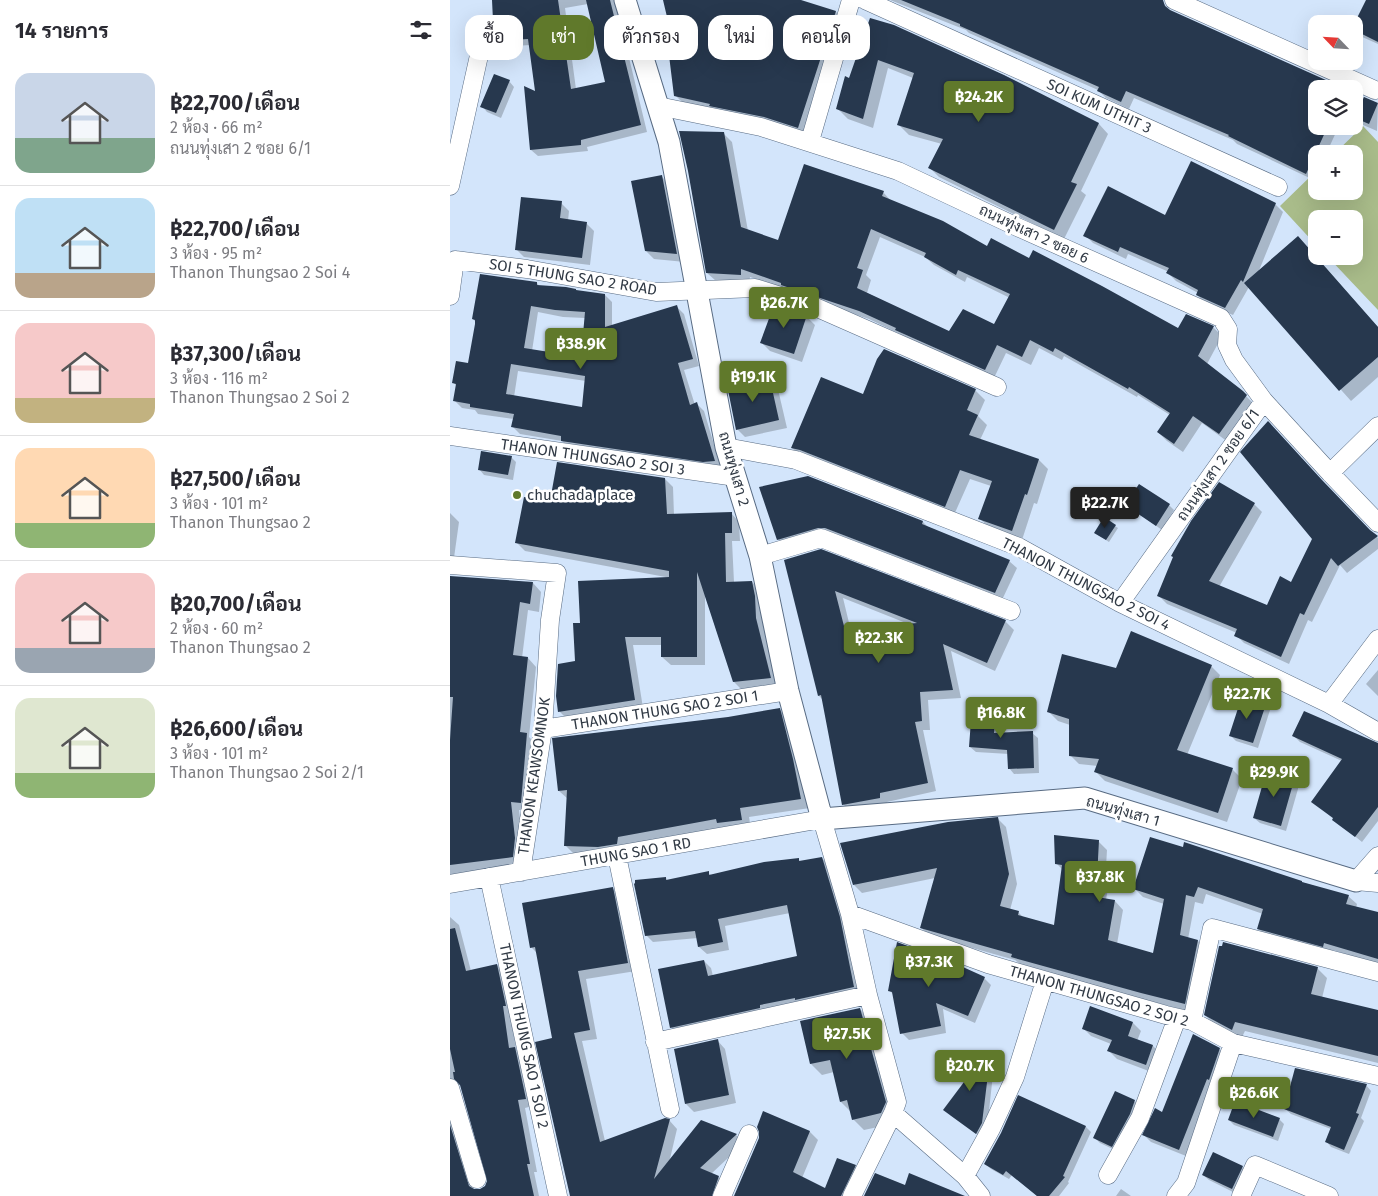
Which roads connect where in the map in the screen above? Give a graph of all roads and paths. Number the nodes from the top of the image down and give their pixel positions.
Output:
1 (625, 0) edge
2 (851, 0) edge
3 (865, 0) edge
4 (1174, 0) edge
5 (478, 60) edge
6 (1375, 90) dead end
7 (658, 106) junction
8 (810, 141) junction
9 (450, 186) edge
10 (1278, 188) dead end
11 (453, 262) edge
12 (696, 289) junction
13 (450, 296) edge
14 (997, 387) dead end
15 (1264, 401) junction
16 (1378, 426) edge
17 (450, 436) edge
18 (726, 447) junction
19 (1330, 473) junction
20 (736, 477) junction
21 (1378, 523) edge
22 (760, 556) junction
23 (450, 565) edge
24 (1120, 603) junction
25 (1012, 611) dead end
26 (1378, 639) edge
27 (788, 692) junction
28 (1330, 704) junction
29 (543, 729) junction
30 (1378, 732) edge
31 (822, 819) junction
32 (618, 856) junction
33 (1378, 856) edge
34 (521, 872) junction
35 (489, 877) junction
36 (1356, 881) junction
37 (1378, 883) edge
38 (450, 884) edge
39 (850, 914) junction
40 (1378, 972) edge
41 (1045, 982) junction
42 (868, 995) junction
43 (1184, 1020) junction
44 (655, 1042) junction
45 (1233, 1043) junction
46 (1378, 1076) edge
47 (450, 1088) edge
48 (670, 1109) dead end
49 (893, 1113) junction
50 (749, 1134) dead end
51 (1108, 1175) dead end
52 (965, 1176) junction
53 (477, 1179) dead end
54 (558, 1196) edge
55 (722, 1196) edge
56 (852, 1196) edge
57 (981, 1196) edge
58 (1176, 1196) edge
59 (1241, 1196) edge
60 (1329, 1196) edge

1 - 7 street, ถนนทุ่งเสา 2
2 - 8 street
3 - 10 street, SOI KUM UTHIT 3
4 - 6 street
5 - 9 street
7 - 8 street, ถนนทุ่งเสา 2 ซอย 6
7 - 12 street, ถนนทุ่งเสา 2
8 - 15 street, ถนนทุ่งเสา 2 ซอย 6
11 - 12 street, SOI 5 THUNG SAO 2 ROAD
11 - 13 street
12 - 14 street, SOI 5 THUNG SAO 2 ROAD
12 - 18 street, ถนนทุ่งเสา 2
15 - 19 street, ถนนทุ่งเสา 2 ซอย 6
15 - 24 street, ถนนทุ่งเสา 2 ซอย 6/1
16 - 19 street
17 - 20 street, THANON THUNGSAO 2 SOI 3
18 - 20 street, ถนนทุ่งเสา 2
18 - 24 street, THANON THUNGSAO 2 SOI 4
19 - 21 street, ถนนทุ่งเสา 2 ซอย 6
20 - 22 street, ถนนทุ่งเสา 2
22 - 25 street
22 - 27 street, ถนนทุ่งเสา 2
23 - 29 street, THANON KEAWSOMNOK
24 - 28 street, THANON THUNGSAO 2 SOI 4
26 - 28 street
27 - 29 street, THANON THUNG SAO 2 SOI 1
27 - 31 street, ถนนทุ่งเสา 2
28 - 30 street, THANON THUNGSAO 2 SOI 4
29 - 34 street, THANON KEAWSOMNOK
31 - 32 street, THUNG SAO 1 RD
31 - 36 street, ถนนทุ่งเสา 1
31 - 39 street
32 - 34 street, THUNG SAO 1 RD
32 - 44 street
33 - 36 street
34 - 35 street, THUNG SAO 1 RD
35 - 38 street, THUNG SAO 1 RD
35 - 54 street, THANON THUNG SAO 1 SOI 2
36 - 37 street
39 - 41 street, THANON THUNGSAO 2 SOI 2
39 - 42 street
40 - 43 street
41 - 43 street, THANON THUNGSAO 2 SOI 2
41 - 52 street
42 - 44 street
42 - 49 street
43 - 45 street, THANON THUNGSAO 2 SOI 2
43 - 51 street
44 - 48 street
45 - 46 street, THANON THUNGSAO 2 SOI 2
45 - 58 street
47 - 53 street
49 - 52 street
49 - 56 street
50 - 55 street
52 - 57 street
59 - 60 street

